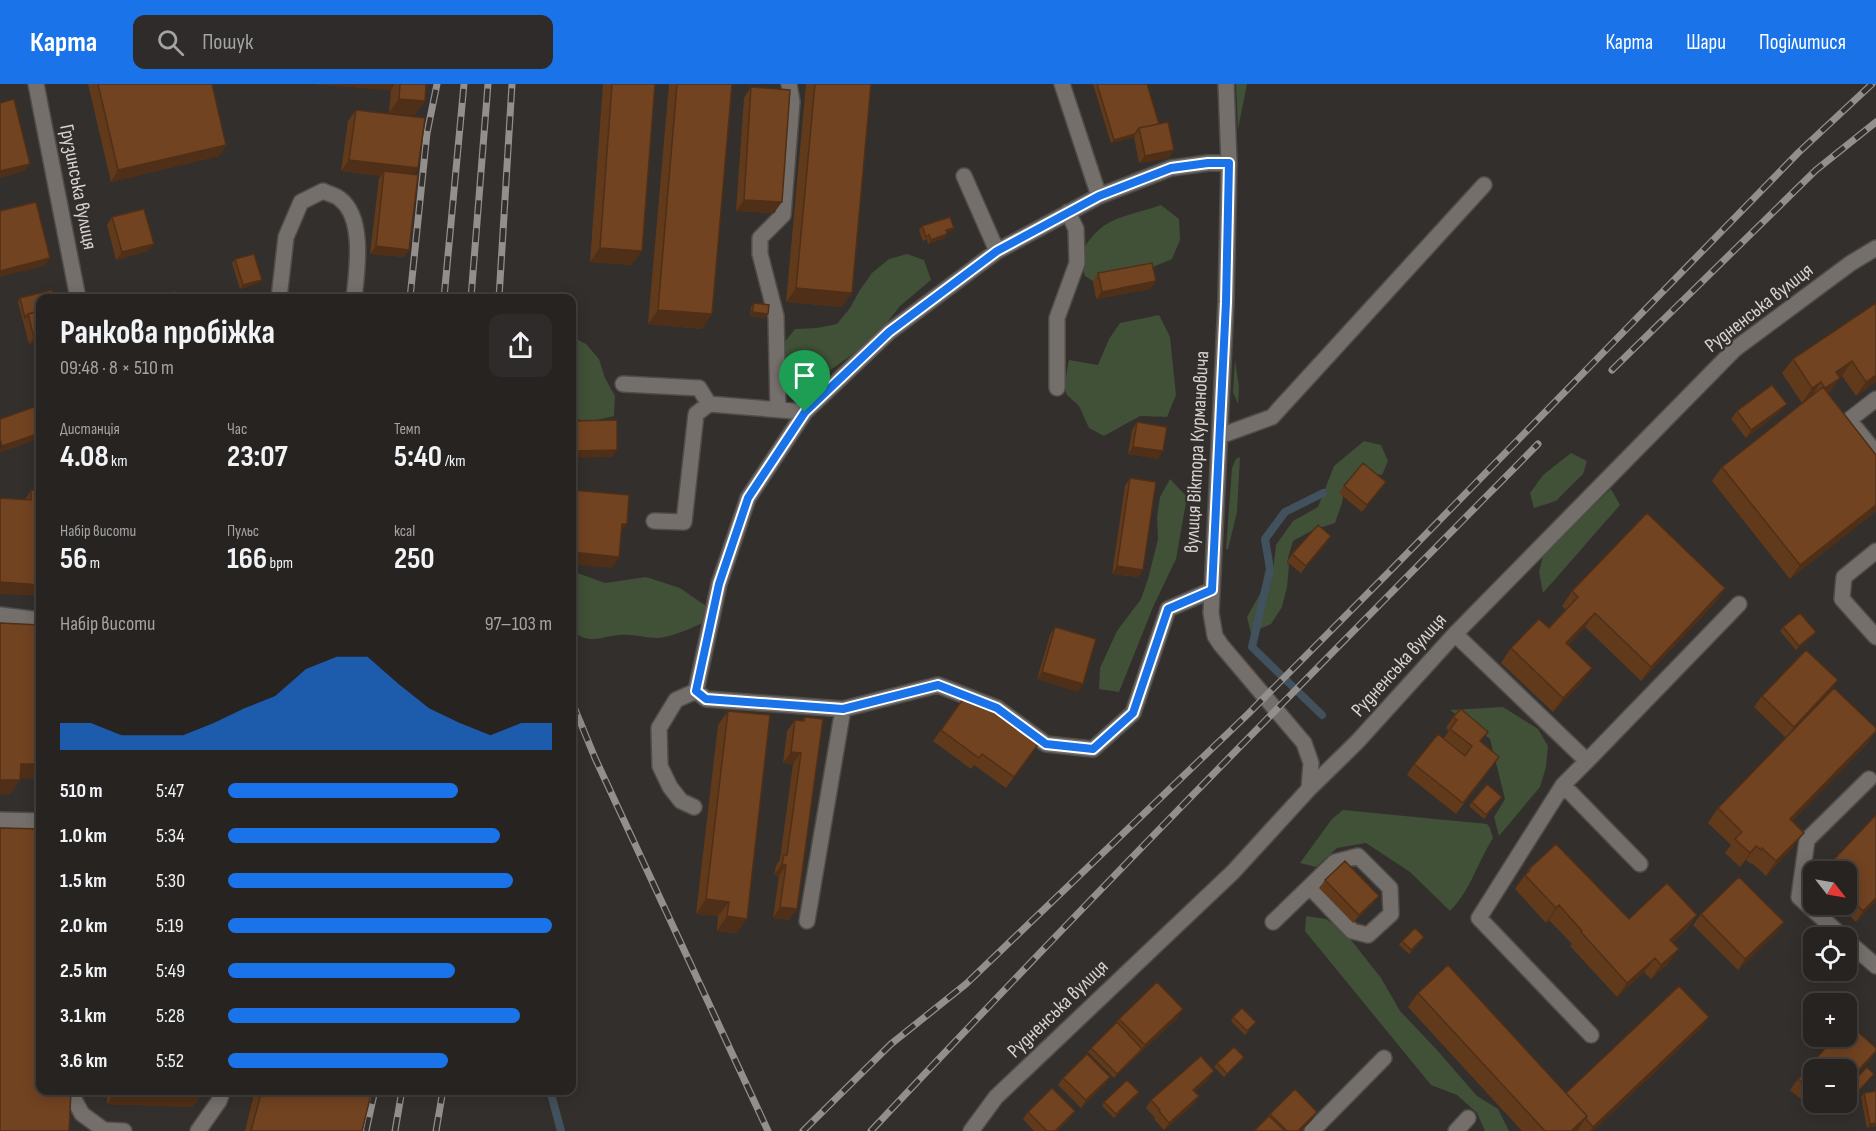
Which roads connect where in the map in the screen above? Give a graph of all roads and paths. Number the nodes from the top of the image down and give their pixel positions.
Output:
1 (36, 84) edge
2 (789, 84) edge
3 (1062, 84) edge
4 (1226, 84) edge
5 (1229, 163) junction
6 (964, 176) dead end
7 (1484, 184) dead end
8 (1099, 196) junction
9 (1068, 212) junction
10 (1876, 248) edge
11 (997, 251) junction
12 (77, 294) edge
13 (279, 294) edge
14 (354, 294) edge
15 (623, 384) dead end
16 (1057, 388) dead end
17 (1876, 399) edge
18 (709, 404) junction
19 (778, 410) junction
20 (805, 412) junction
21 (1220, 436) junction
22 (1876, 453) edge
23 (654, 521) dead end
24 (1876, 551) edge
25 (1212, 590) junction
26 (1739, 604) dead end
27 (0, 615) edge
28 (36, 620) edge
29 (1455, 634) junction
30 (1876, 637) edge
31 (696, 691) junction
32 (843, 709) junction
33 (1587, 761) junction
34 (1869, 779) dead end
35 (1563, 785) junction
36 (1309, 789) junction
37 (694, 807) dead end
38 (0, 820) edge
39 (36, 821) edge
40 (1640, 864) dead end
41 (1310, 887) junction
42 (807, 921) dead end
43 (1273, 922) dead end
44 (1832, 927) edge
45 (1857, 949) edge
46 (1876, 966) edge
47 (1591, 1035) dead end
48 (1384, 1058) dead end
49 (72, 1095) edge
50 (221, 1095) edge
51 (1468, 1119) dead end
52 (124, 1131) edge
53 (198, 1131) edge
54 (971, 1131) edge
55 (1312, 1131) edge
56 (1456, 1131) edge

1 - 12 street, Грузинська вулиця
2 - 19 street
3 - 8 street
4 - 5 street, вулиця Віктора Курмановича
5 - 8 street
5 - 21 street, вулиця Віктора Курмановича
6 - 11 street
7 - 21 street
8 - 9 street
9 - 11 street
9 - 16 street
10 - 29 street, Рудненська вулиця
11 - 20 street
13 - 14 street
15 - 18 street
17 - 22 street
18 - 19 street
18 - 23 street
19 - 20 street
20 - 31 street
21 - 25 street, вулиця Віктора Курмановича
24 - 30 street
25 - 32 street
25 - 36 street, вулиця Віктора Курмановича
26 - 33 street
27 - 28 street
29 - 33 street
29 - 36 street, Рудненська вулиця
31 - 32 street
31 - 37 street
32 - 42 street
33 - 35 street
34 - 44 street
35 - 40 street
35 - 47 street
36 - 54 street, Рудненська вулиця
38 - 39 street
41 - 41 street
41 - 43 street
45 - 46 street
48 - 55 street
49 - 52 street
50 - 53 street
51 - 56 street

